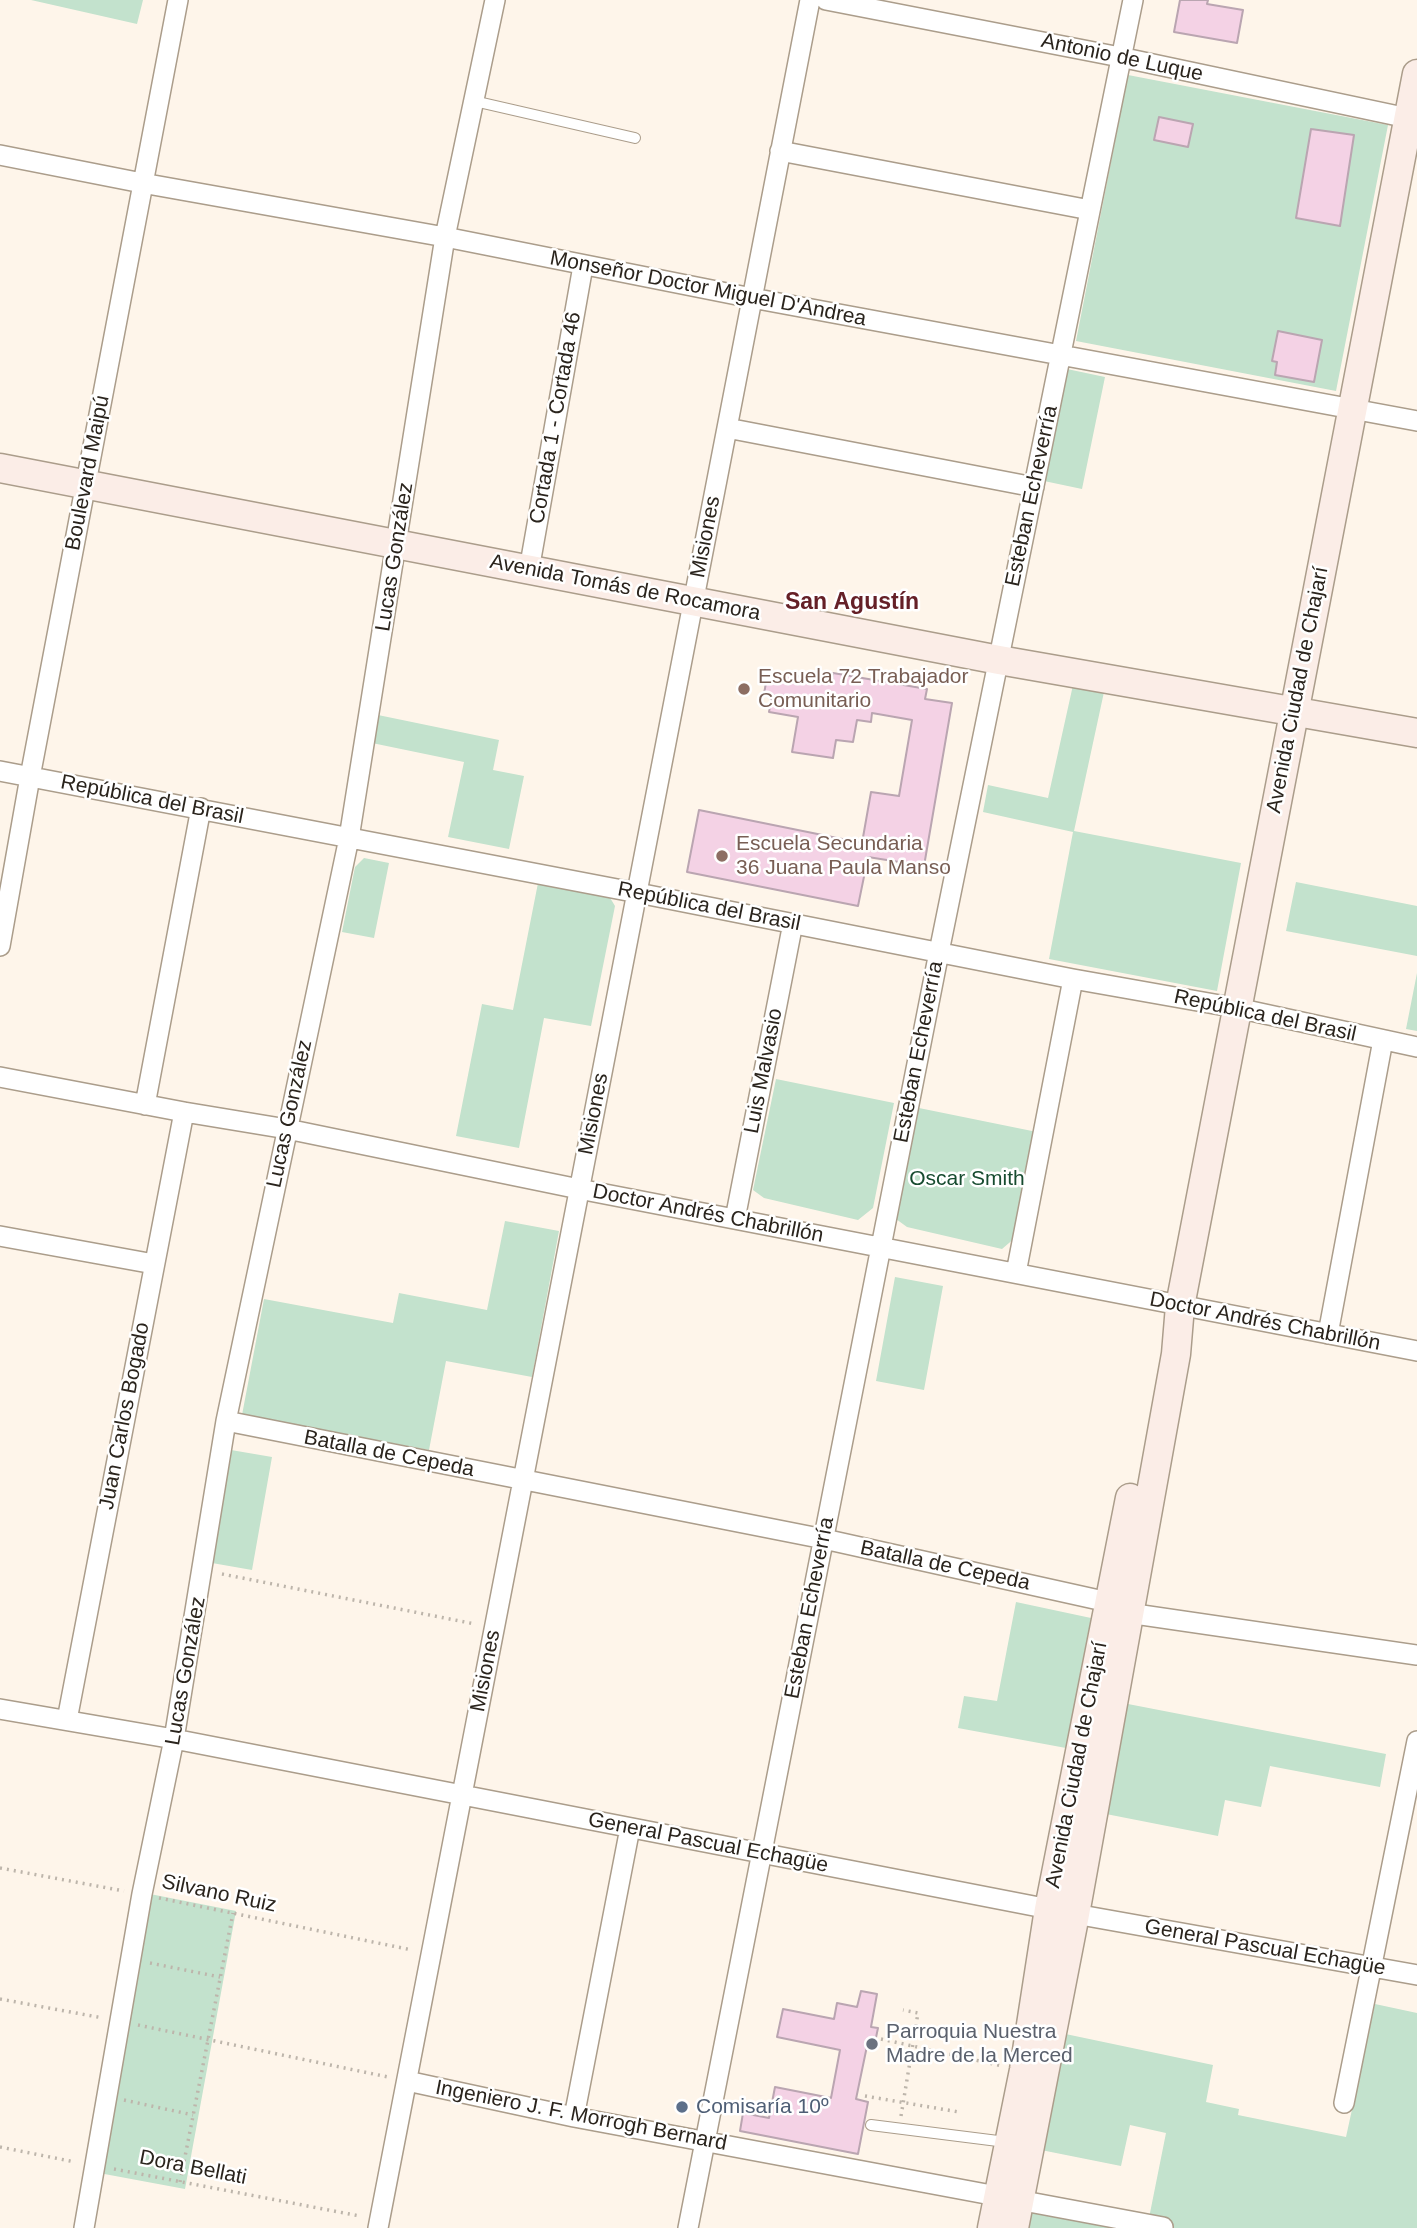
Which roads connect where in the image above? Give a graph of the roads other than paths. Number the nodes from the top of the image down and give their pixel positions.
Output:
1 (178, 0) edge
2 (495, 0) edge
3 (810, 0) edge
4 (826, 0) edge
5 (1133, 0) edge
6 (1121, 57) junction
7 (1417, 74) edge
8 (474, 101) junction
9 (1413, 119) edge
10 (635, 138) dead end
11 (780, 151) junction
12 (0, 155) edge
13 (142, 183) junction
14 (1090, 210) junction
15 (445, 237) junction
16 (583, 266) junction
17 (752, 298) junction
18 (1062, 354) junction
19 (1353, 409) junction
20 (1417, 421) edge
21 (727, 428) junction
22 (0, 468) edge
23 (85, 485) junction
24 (1034, 487) junction
25 (397, 546) junction
26 (529, 570) junction
27 (693, 600) junction
28 (999, 660) junction
29 (1293, 710) junction
30 (1417, 733) edge
31 (0, 771) edge
32 (30, 777) junction
33 (201, 808) junction
34 (349, 838) junction
35 (638, 893) junction
36 (793, 923) junction
37 (0, 946) edge
38 (939, 952) junction
39 (1073, 979) junction
40 (1237, 1008) junction
41 (1383, 1040) junction
42 (1417, 1046) edge
43 (0, 1077) edge
44 (145, 1105) junction
45 (184, 1112) junction
46 (287, 1129) junction
47 (579, 1189) junction
48 (735, 1219) junction
49 (0, 1236) edge
50 (880, 1247) junction
51 (154, 1264) junction
52 (1016, 1273) junction
53 (1180, 1306) junction
54 (1328, 1334) junction
55 (1417, 1351) edge
56 (226, 1421) junction
57 (522, 1480) junction
58 (824, 1539) junction
59 (1118, 1608) junction
60 (1417, 1655) edge
61 (0, 1709) edge
62 (66, 1720) junction
63 (174, 1739) junction
64 (1417, 1741) edge
65 (462, 1794) junction
66 (630, 1828) junction
67 (763, 1853) junction
68 (1062, 1912) junction
69 (1370, 1966) junction
70 (1417, 1975) edge
71 (407, 2081) junction
72 (1344, 2103) dead end
73 (573, 2117) junction
74 (871, 2125) dead end
75 (704, 2141) junction
76 (1009, 2143) junction
77 (1010, 2209) edge
78 (379, 2224) edge
79 (1163, 2227) edge
80 (84, 2228) edge
81 (688, 2228) edge
82 (992, 2228) edge

1 - 13 street, Boulevard Maipú
2 - 8 street, Lucas González
3 - 11 street, Misiones
4 - 6 street, Antonio de Luque
5 - 6 street, Esteban Echeverría
6 - 9 street, Antonio de Luque
6 - 14 street, Esteban Echeverría
7 - 9 main road, Avenida Ciudad de Chajarí
8 - 10 lane
8 - 15 street, Lucas González
9 - 19 main road, Avenida Ciudad de Chajarí
11 - 14 street
11 - 17 street, Misiones
12 - 13 street, Monseñor Doctor Miguel D'Andrea
13 - 15 street, Monseñor Doctor Miguel D'Andrea
13 - 23 street, Boulevard Maipú
14 - 18 street, Esteban Echeverría
15 - 16 street, Monseñor Doctor Miguel D'Andrea
15 - 25 street, Lucas González
16 - 17 street, Monseñor Doctor Miguel D'Andrea
16 - 26 street, Cortada 1 - Cortada 46
17 - 18 street, Monseñor Doctor Miguel D'Andrea
17 - 21 street, Misiones
18 - 19 street, Monseñor Doctor Miguel D'Andrea
18 - 24 street, Esteban Echeverría
19 - 20 street, Monseñor Doctor Miguel D'Andrea
19 - 29 main road, Avenida Ciudad de Chajarí
21 - 24 street
21 - 27 street, Misiones
22 - 23 main road, Avenida Tomás de Rocamora
23 - 25 main road, Avenida Tomás de Rocamora
23 - 32 street, Boulevard Maipú
24 - 28 street, Esteban Echeverría
25 - 26 main road, Avenida Tomás de Rocamora
25 - 34 street, Lucas González
26 - 27 main road, Avenida Tomás de Rocamora
27 - 28 main road, Avenida Tomás de Rocamora
27 - 35 street, Misiones
28 - 29 main road, Avenida Tomás de Rocamora
28 - 38 street, Esteban Echeverría
29 - 30 main road, Avenida Tomás de Rocamora
29 - 40 main road, Avenida Ciudad de Chajarí
31 - 32 street, República del Brasil
32 - 33 street, República del Brasil
32 - 37 street, Boulevard Maipú
33 - 34 street, República del Brasil
33 - 44 street
34 - 35 street, República del Brasil
34 - 46 street, Lucas González
35 - 36 street, República del Brasil
35 - 47 street, Misiones
36 - 38 street, República del Brasil
36 - 48 street, Luis Malvasio
38 - 39 street, República del Brasil
38 - 50 street, Esteban Echeverría
39 - 40 street, República del Brasil
39 - 52 street
40 - 41 street, República del Brasil
40 - 53 main road, Avenida Ciudad de Chajarí
41 - 42 street, República del Brasil
41 - 54 street
43 - 44 street, Doctor Andrés Chabrillón
44 - 45 street, Doctor Andrés Chabrillón
45 - 46 street, Doctor Andrés Chabrillón
45 - 51 street, Juan Carlos Bogado
46 - 47 street, Doctor Andrés Chabrillón
46 - 56 street, Lucas González
47 - 48 street, Doctor Andrés Chabrillón
47 - 57 street, Misiones
48 - 50 street, Doctor Andrés Chabrillón
49 - 51 street
50 - 52 street, Doctor Andrés Chabrillón
50 - 58 street, Esteban Echeverría
51 - 62 street, Juan Carlos Bogado
52 - 53 street, Doctor Andrés Chabrillón
53 - 54 street, Doctor Andrés Chabrillón
53 - 59 main road, Avenida Ciudad de Chajarí
54 - 55 street, Doctor Andrés Chabrillón
56 - 57 street, Batalla de Cepeda
56 - 63 street, Lucas González
57 - 58 street, Batalla de Cepeda
57 - 65 street, Misiones
58 - 59 street, Batalla de Cepeda
58 - 67 street, Esteban Echeverría
59 - 60 street, Batalla de Cepeda
59 - 68 main road, Avenida Ciudad de Chajarí
61 - 62 street, General Pascual Echagüe
62 - 63 street, General Pascual Echagüe
63 - 65 street, General Pascual Echagüe
63 - 80 street, Lucas González
64 - 69 street
65 - 66 street, General Pascual Echagüe
65 - 71 street, Misiones
66 - 67 street, General Pascual Echagüe
66 - 73 street
67 - 68 street, General Pascual Echagüe
67 - 75 street, Esteban Echeverría
68 - 69 street, General Pascual Echagüe
68 - 76 main road, Avenida Ciudad de Chajarí
68 - 77 main road, Avenida Ciudad de Chajarí
69 - 70 street, General Pascual Echagüe
69 - 72 street
71 - 73 street, Ingeniero J. F. Morrogh Bernard
71 - 78 street, Misiones
73 - 75 street, Ingeniero J. F. Morrogh Bernard
74 - 76 lane
75 - 77 street, Ingeniero J. F. Morrogh Bernard
75 - 81 street, Esteban Echeverría
76 - 77 main road, Avenida Ciudad de Chajarí
77 - 79 street, Ingeniero J. F. Morrogh Bernard
77 - 82 main road, Avenida Ciudad de Chajarí

